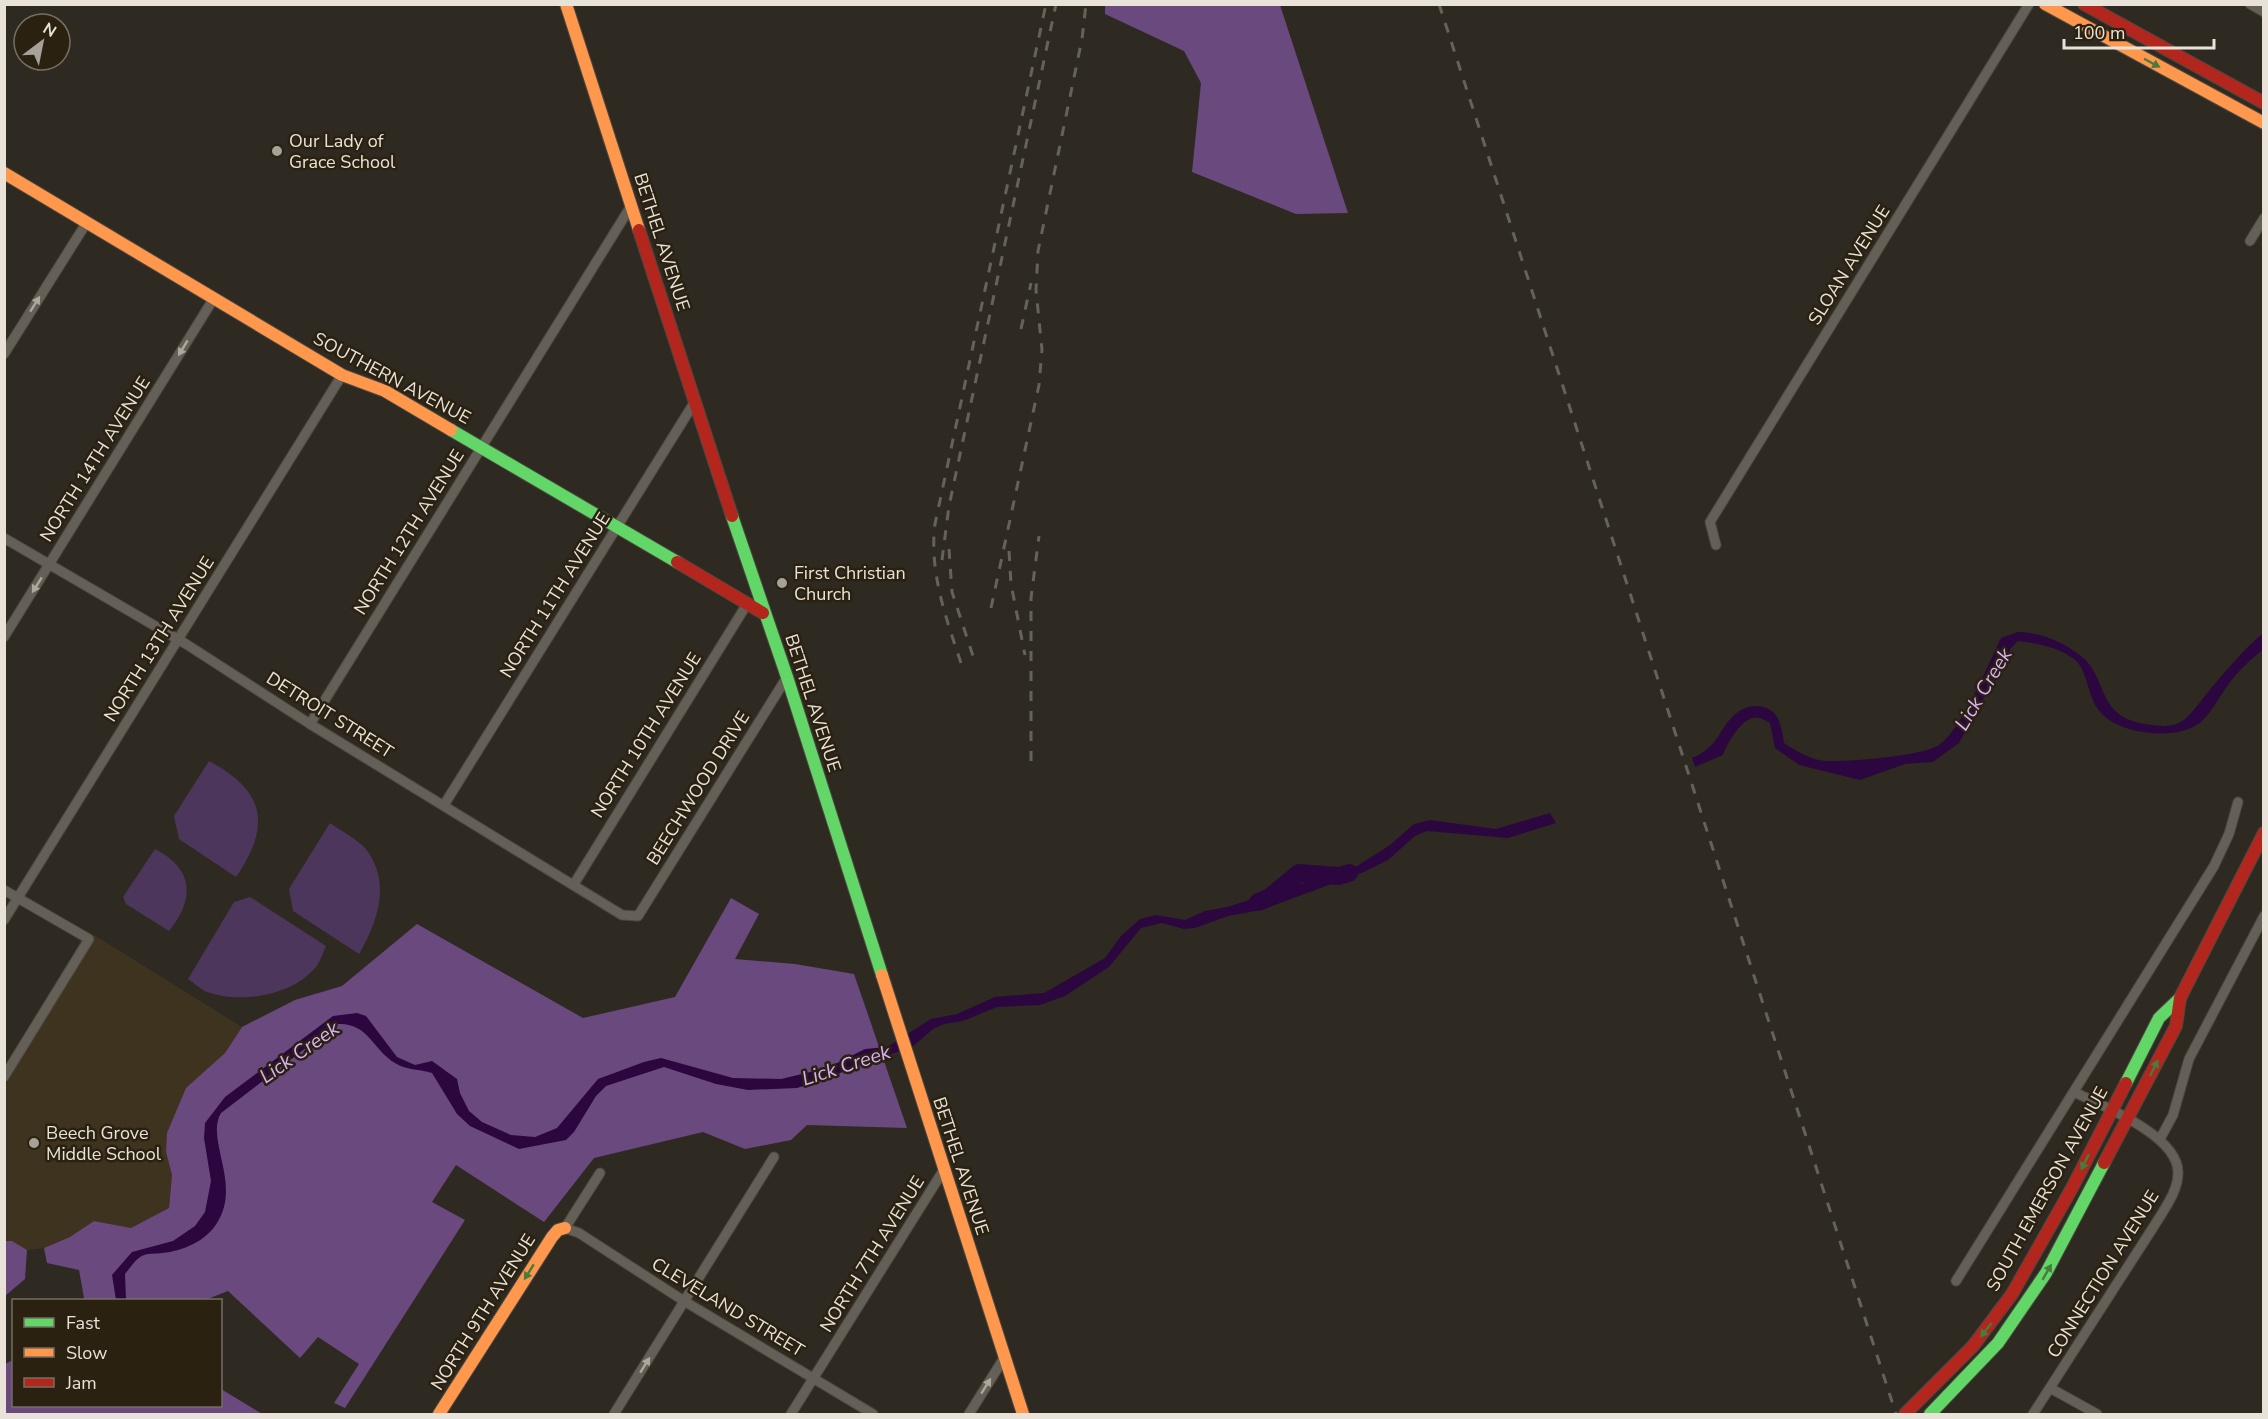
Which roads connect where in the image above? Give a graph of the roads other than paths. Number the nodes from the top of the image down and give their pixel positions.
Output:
1 (566, 4) edge
2 (2029, 4) edge
3 (2045, 4) edge
4 (2084, 4) edge
5 (2250, 4) edge
6 (2264, 12) edge
7 (2264, 103) edge
8 (2264, 123) edge
9 (4, 173) edge
10 (632, 206) junction
11 (2264, 218) edge
12 (87, 222) junction
13 (2250, 241) dead end
14 (214, 298) junction
15 (4, 354) edge
16 (342, 375) junction
17 (694, 403) junction
18 (481, 447) junction
19 (616, 527) junction
20 (4, 538) edge
21 (1716, 545) dead end
22 (50, 564) junction
23 (747, 604) junction
24 (763, 613) junction
25 (4, 637) edge
26 (178, 639) junction
27 (787, 677) junction
28 (310, 724) junction
29 (2238, 802) dead end
30 (444, 805) junction
31 (2264, 833) edge
32 (574, 884) junction
33 (4, 890) edge
34 (18, 898) junction
35 (638, 916) joint
36 (2264, 916) edge
37 (4, 920) edge
38 (2180, 998) junction
39 (4, 1077) edge
40 (2074, 1092) junction
41 (2111, 1110) junction
42 (2128, 1120) junction
43 (2160, 1139) junction
44 (774, 1157) dead end
45 (943, 1171) junction
46 (600, 1173) dead end
47 (565, 1228) junction
48 (1956, 1281) dead end
49 (684, 1301) junction
50 (1004, 1358) junction
51 (814, 1378) junction
52 (2050, 1388) junction
53 (439, 1414) edge
54 (614, 1414) edge
55 (791, 1414) edge
56 (873, 1414) edge
57 (969, 1414) edge
58 (1023, 1414) edge
59 (1905, 1414) edge
60 (1930, 1414) edge
61 (2033, 1414) edge
62 (2097, 1414) edge

1 - 10 street, BETHEL AVENUE
2 - 21 street, SLOAN AVENUE
3 -> 8 street
4 - 7 street
5 - 6 street
9 - 12 street, SOUTHERN AVENUE
10 - 17 street, BETHEL AVENUE
10 - 18 street, NORTH 12TH AVENUE
11 - 13 street
12 - 14 street, SOUTHERN AVENUE
15 -> 12 street
14 - 16 street, SOUTHERN AVENUE
14 -> 22 street, NORTH 14TH AVENUE
16 - 18 street, SOUTHERN AVENUE
16 - 26 street, NORTH 13TH AVENUE
17 - 19 street, NORTH 11TH AVENUE
17 - 24 street, BETHEL AVENUE
18 - 19 street, SOUTHERN AVENUE
18 - 28 street, NORTH 12TH AVENUE
19 - 23 street, SOUTHERN AVENUE
19 - 30 street, NORTH 11TH AVENUE
20 - 22 street, DETROIT STREET
22 -> 25 street, NORTH 14TH AVENUE
22 - 26 street, DETROIT STREET
23 - 24 street, SOUTHERN AVENUE
23 - 32 street, NORTH 10TH AVENUE
24 - 27 street, BETHEL AVENUE
26 - 28 street, DETROIT STREET
26 - 34 street, NORTH 13TH AVENUE
27 - 35 street, BEECHWOOD DRIVE
27 - 45 street, BETHEL AVENUE
28 - 30 street, DETROIT STREET
29 - 40 street, SOUTH EMERSON AVENUE
30 - 32 street, DETROIT STREET
31 - 38 street, SOUTH EMERSON AVENUE
32 - 35 street, DETROIT STREET
33 - 34 street
34 - 37 street, NORTH 13TH AVENUE
34 - 39 street
36 - 43 street
38 - 41 street, SOUTH EMERSON AVENUE
42 -> 38 street, SOUTH EMERSON AVENUE
40 - 41 street, CONNECTION AVENUE
40 - 48 street, SOUTH EMERSON AVENUE
41 - 42 street, CONNECTION AVENUE
41 -> 59 street, SOUTH EMERSON AVENUE
42 - 43 street, CONNECTION AVENUE
60 -> 42 street, SOUTH EMERSON AVENUE
43 - 52 street, CONNECTION AVENUE
44 - 49 street
45 - 50 street, BETHEL AVENUE
45 - 51 street, NORTH 7TH AVENUE
46 - 47 street, NORTH 9TH AVENUE
47 - 49 street, CLEVELAND STREET
47 -> 53 street, NORTH 9TH AVENUE
49 - 51 street, CLEVELAND STREET
54 -> 49 street
57 -> 50 street
50 - 58 street, BETHEL AVENUE
51 - 55 street, NORTH 7TH AVENUE
51 - 56 street, CLEVELAND STREET
52 - 61 street, CONNECTION AVENUE
52 - 62 street

